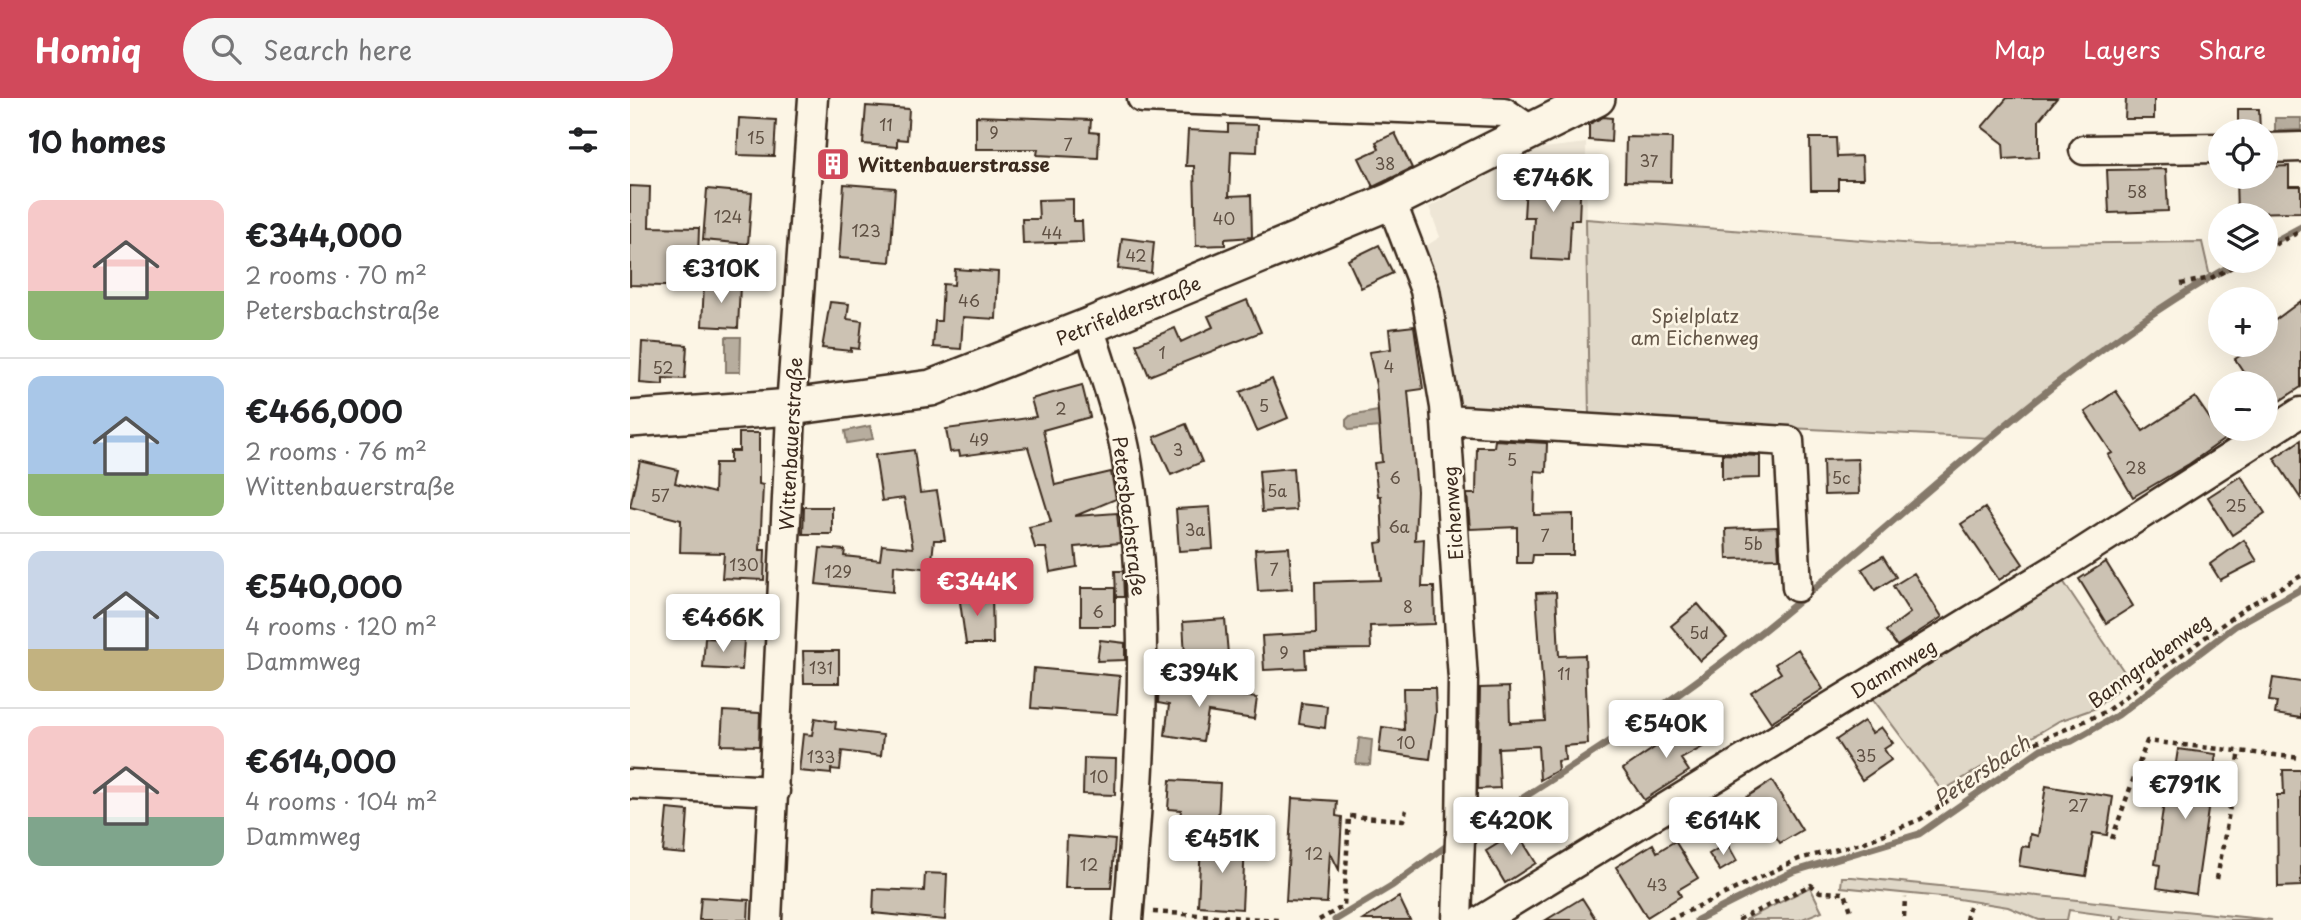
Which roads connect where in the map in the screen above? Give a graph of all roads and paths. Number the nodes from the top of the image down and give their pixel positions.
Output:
1 (813, 98) edge
2 (1142, 98) edge
3 (1597, 98) edge
4 (1533, 132) junction
5 (2301, 147) edge
6 (2208, 148) edge
7 (2278, 148) edge
8 (2084, 150) dead end
9 (1391, 201) junction
10 (2301, 231) edge
11 (2278, 243) edge
12 (2221, 273) edge
13 (2181, 284) dead end
14 (1089, 326) junction
15 (791, 407) junction
16 (2301, 412) edge
17 (630, 419) edge
18 (1446, 420) junction
19 (2301, 576) edge
20 (1797, 587) dead end
21 (2240, 751) junction
22 (2301, 758) edge
23 (630, 784) edge
24 (775, 791) junction
25 (1406, 810) dead end
26 (2112, 839) dead end
27 (2217, 879) dead end
28 (1905, 897) dead end
29 (1969, 907) dead end
30 (1851, 911) dead end
31 (1129, 915) edge
32 (1904, 917) dead end
33 (767, 920) edge
34 (1278, 920) edge
35 (1319, 920) edge
36 (1457, 920) edge
37 (1482, 920) edge
38 (1669, 920) edge
39 (1738, 920) edge
40 (1966, 920) edge

1 - 15 street, Wittenbauerstraße
2 - 4 street
3 - 4 main road, Petrifelderstraße
4 - 9 main road, Petrifelderstraße
5 - 7 street
6 - 8 street
9 - 14 main road, Petrifelderstraße
9 - 18 street, Eichenweg
10 - 11 path
12 - 13 path
14 - 15 main road, Petrifelderstraße
14 - 31 street, Petersbachstraße
15 - 17 main road, Petrifelderstraße
15 - 24 street, Wittenbauerstraße
16 - 37 street, Dammweg
18 - 20 street
18 - 36 street, Eichenweg
19 - 38 path, Banngrabenweg
21 - 22 path
21 - 26 path
21 - 27 path
23 - 24 street
24 - 33 street, Wittenbauerstraße
25 - 35 path
28 - 32 path
29 - 40 path
30 - 39 path
31 - 34 path

